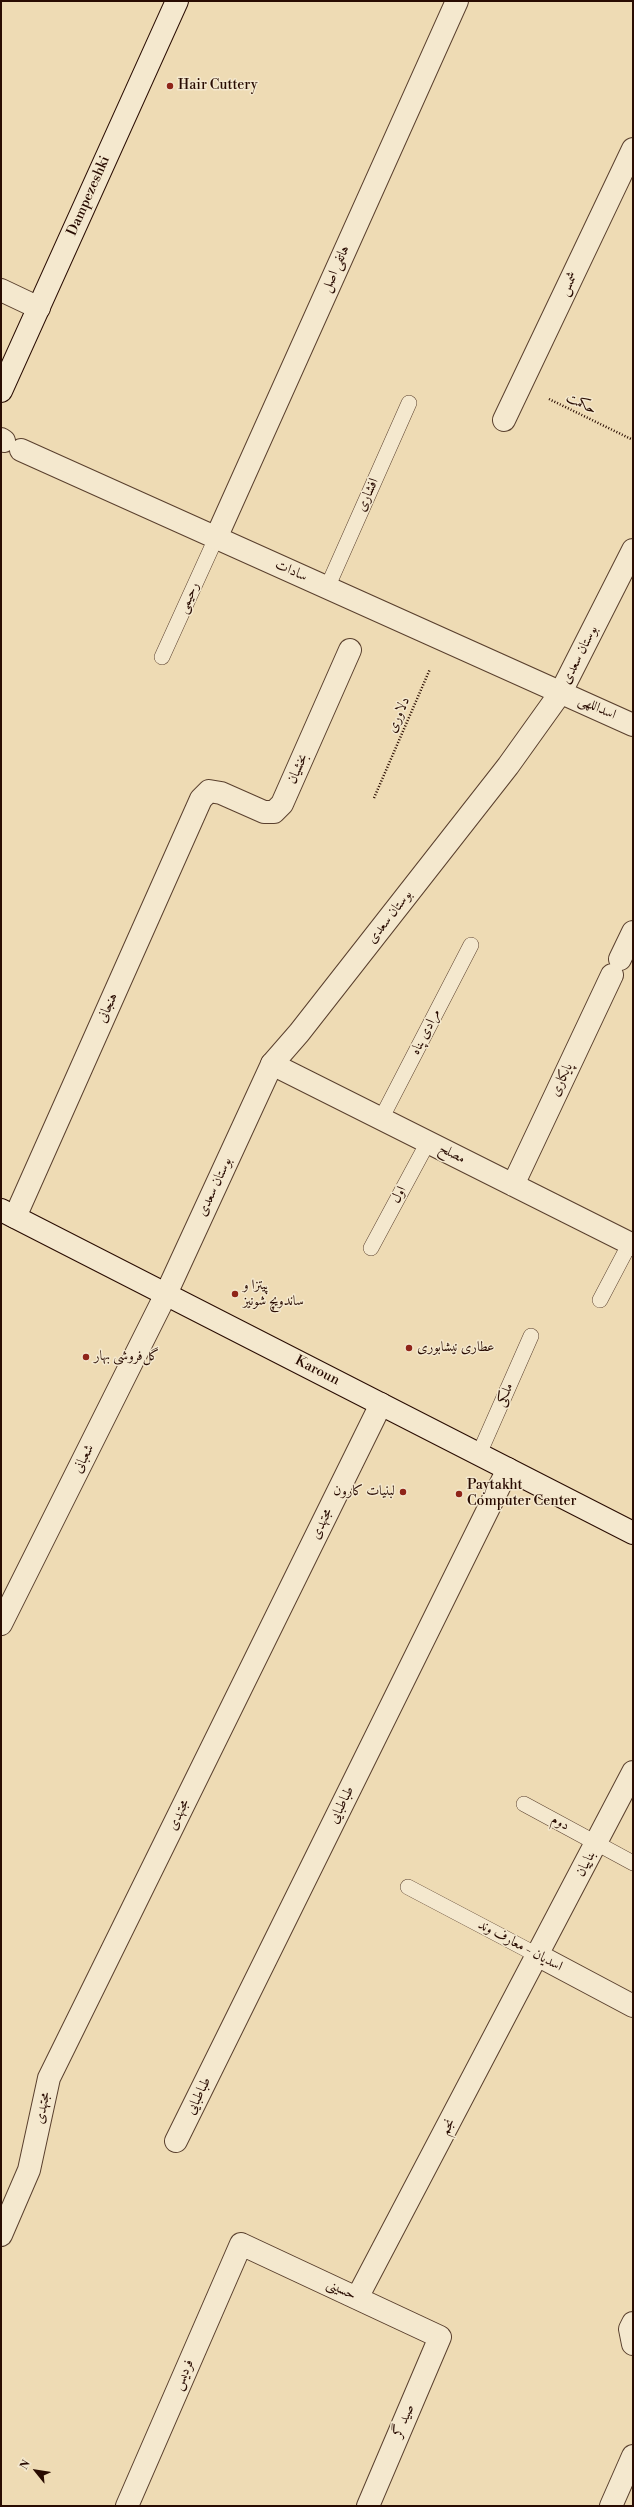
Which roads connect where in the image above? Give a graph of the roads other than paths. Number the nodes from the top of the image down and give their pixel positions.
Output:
1 (177, 1) edge
2 (457, 1) edge
3 (633, 149) edge
4 (1, 290) edge
5 (39, 308) junction
6 (1, 391) edge
7 (409, 403) dead end
8 (504, 420) dead end
9 (8, 443) edge
10 (216, 538) junction
11 (633, 550) edge
12 (327, 588) junction
13 (350, 650) dead end
14 (162, 657) dead end
15 (561, 692) junction
16 (633, 724) edge
17 (201, 799) joint
18 (633, 932) edge
19 (471, 945) dead end
20 (272, 1064) junction
21 (381, 1119) junction
22 (428, 1142) junction
23 (513, 1184) junction
24 (8, 1213) edge
25 (631, 1244) edge
26 (371, 1248) dead end
27 (166, 1294) junction
28 (600, 1300) dead end
29 (531, 1336) dead end
30 (381, 1404) junction
31 (479, 1454) junction
32 (508, 1469) junction
33 (633, 1533) edge
34 (1, 1624) edge
35 (633, 1772) edge
36 (524, 1804) dead end
37 (597, 1842) junction
38 (633, 1863) edge
39 (408, 1886) dead end
40 (539, 1956) junction
41 (633, 2006) edge
42 (176, 2141) dead end
43 (1, 2235) edge
44 (241, 2244) joint
45 (358, 2298) junction
46 (633, 2323) edge
47 (440, 2337) joint
48 (633, 2344) edge
49 (631, 2468) edge
50 (127, 2506) edge
51 (368, 2506) edge
52 (610, 2506) edge

1 - 5 street, Dampezeshki
2 - 10 street, هاتفی اصل
3 - 8 street, شمس
4 - 5 street
5 - 6 street, Dampezeshki
7 - 12 lane, افشاری
9 - 10 street, سادات
10 - 12 street, سادات
10 - 14 lane, رحیمی
11 - 15 street, بوستان سعدی
12 - 15 street, سادات
13 - 17 street, بخشیان
15 - 16 street, اسداللهی
15 - 20 street, بوستان سعدی
17 - 24 street, هنجانی
18 - 23 street, پایکاری
19 - 21 lane, مرادی پناه
20 - 21 street, مصلح
20 - 27 street, بوستان سعدی
21 - 22 street, مصلح
22 - 23 street, مصلح
22 - 26 lane, اول
23 - 25 street, مصلح
24 - 27 street, Karoun
25 - 28 lane
27 - 30 street, Karoun
27 - 34 street, شعبانی
29 - 31 lane, ملکی
30 - 31 street, Karoun
30 - 43 street, مجتهدی
31 - 32 street, Karoun
32 - 33 street, Karoun
32 - 42 street, طباطبایی
35 - 37 street, بناییان
36 - 37 lane, دوم
37 - 38 lane, دوم
37 - 40 street, بناییان
39 - 40 lane, اسدیان - معارف وند
40 - 41 street, اسدیان - معارف وند
40 - 45 street, نجم
44 - 45 street, حسینی
44 - 50 street, فردیس
45 - 47 street, حسینی
46 - 48 street
47 - 51 street, صید گر
49 - 52 street

